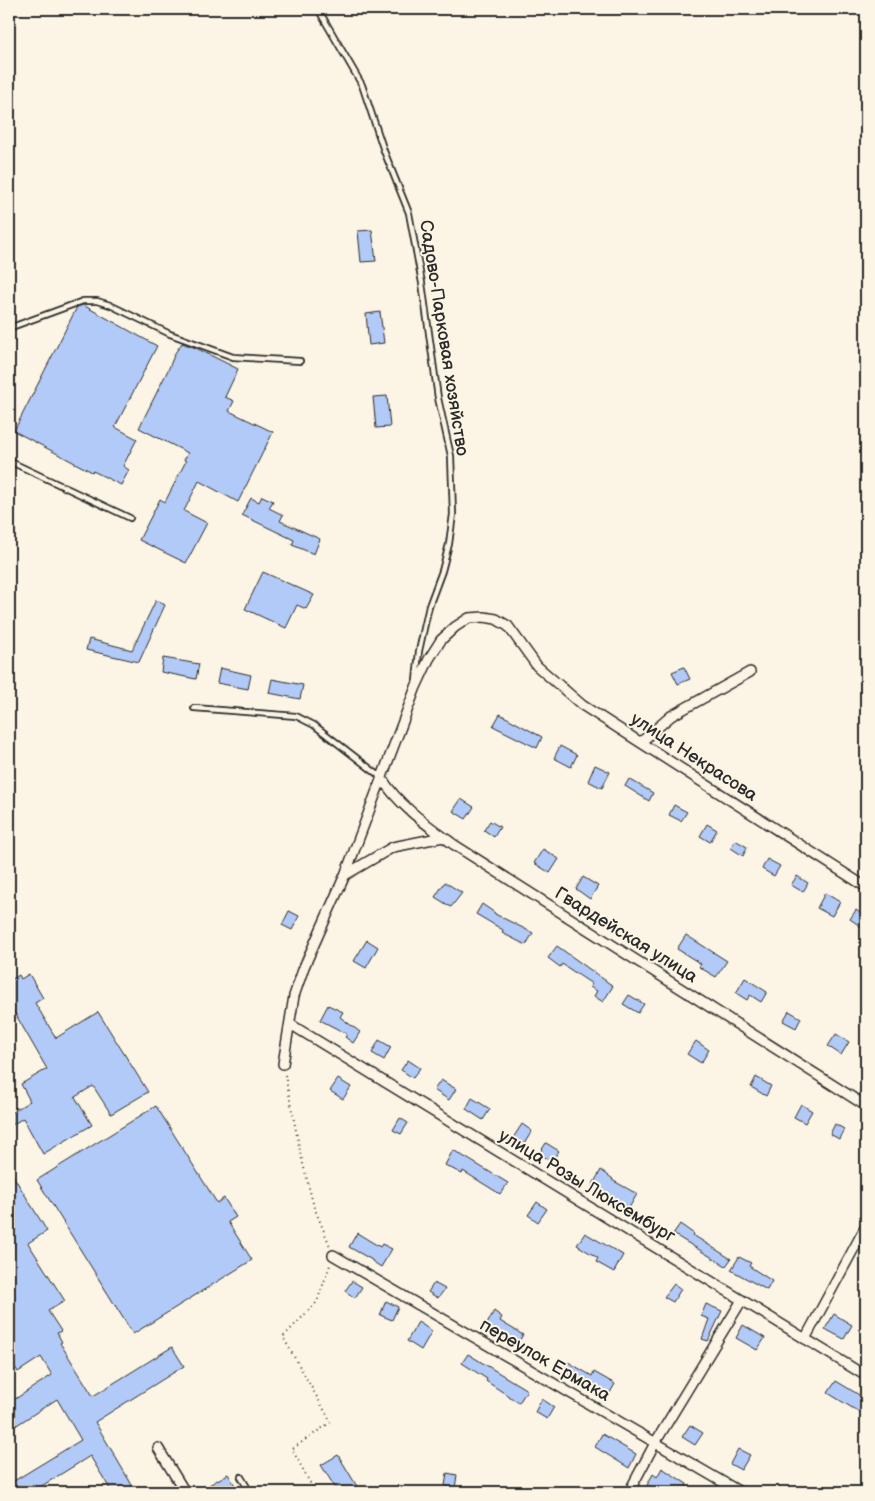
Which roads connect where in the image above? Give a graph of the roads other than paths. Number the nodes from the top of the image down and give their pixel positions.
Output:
1 (318, 9) edge
2 (9, 328) edge
3 (300, 361) dead end
4 (9, 461) edge
5 (130, 518) dead end
6 (750, 672) dead end
7 (416, 687) junction
8 (194, 708) dead end
9 (641, 742) junction
10 (381, 777) junction
11 (443, 837) junction
12 (345, 875) junction
13 (866, 887) edge
14 (290, 1024) junction
15 (283, 1064) road end
16 (866, 1106) edge
17 (866, 1226) edge
18 (333, 1255) road end
19 (742, 1300) junction
20 (805, 1339) junction
21 (866, 1376) edge
22 (656, 1443) junction
23 (158, 1448) dead end
24 (241, 1477) dead end
25 (185, 1492) edge
26 (250, 1492) edge
27 (629, 1492) edge
28 (740, 1492) edge

1 - 7 lane, Садово-Парковая хозяйство
2 - 3 lane
4 - 5 lane
6 - 9 street
7 - 9 street, улица Некрасова
7 - 10 street, улица Некрасова
8 - 10 lane
9 - 13 street, улица Некрасова
10 - 11 street, Гвардейская улица
10 - 12 street, улица Некрасова
11 - 12 street
11 - 16 street, Гвардейская улица
12 - 14 street, улица Некрасова
14 - 15 street, улица Некрасова
14 - 19 street, улица Розы Люксембург
17 - 20 street
18 - 22 street, переулок Ермака
19 - 20 street, улица Розы Люксембург
19 - 22 street
20 - 21 street, улица Розы Люксембург
22 - 27 street
22 - 28 street, переулок Ермака
23 - 25 street
24 - 26 lane

